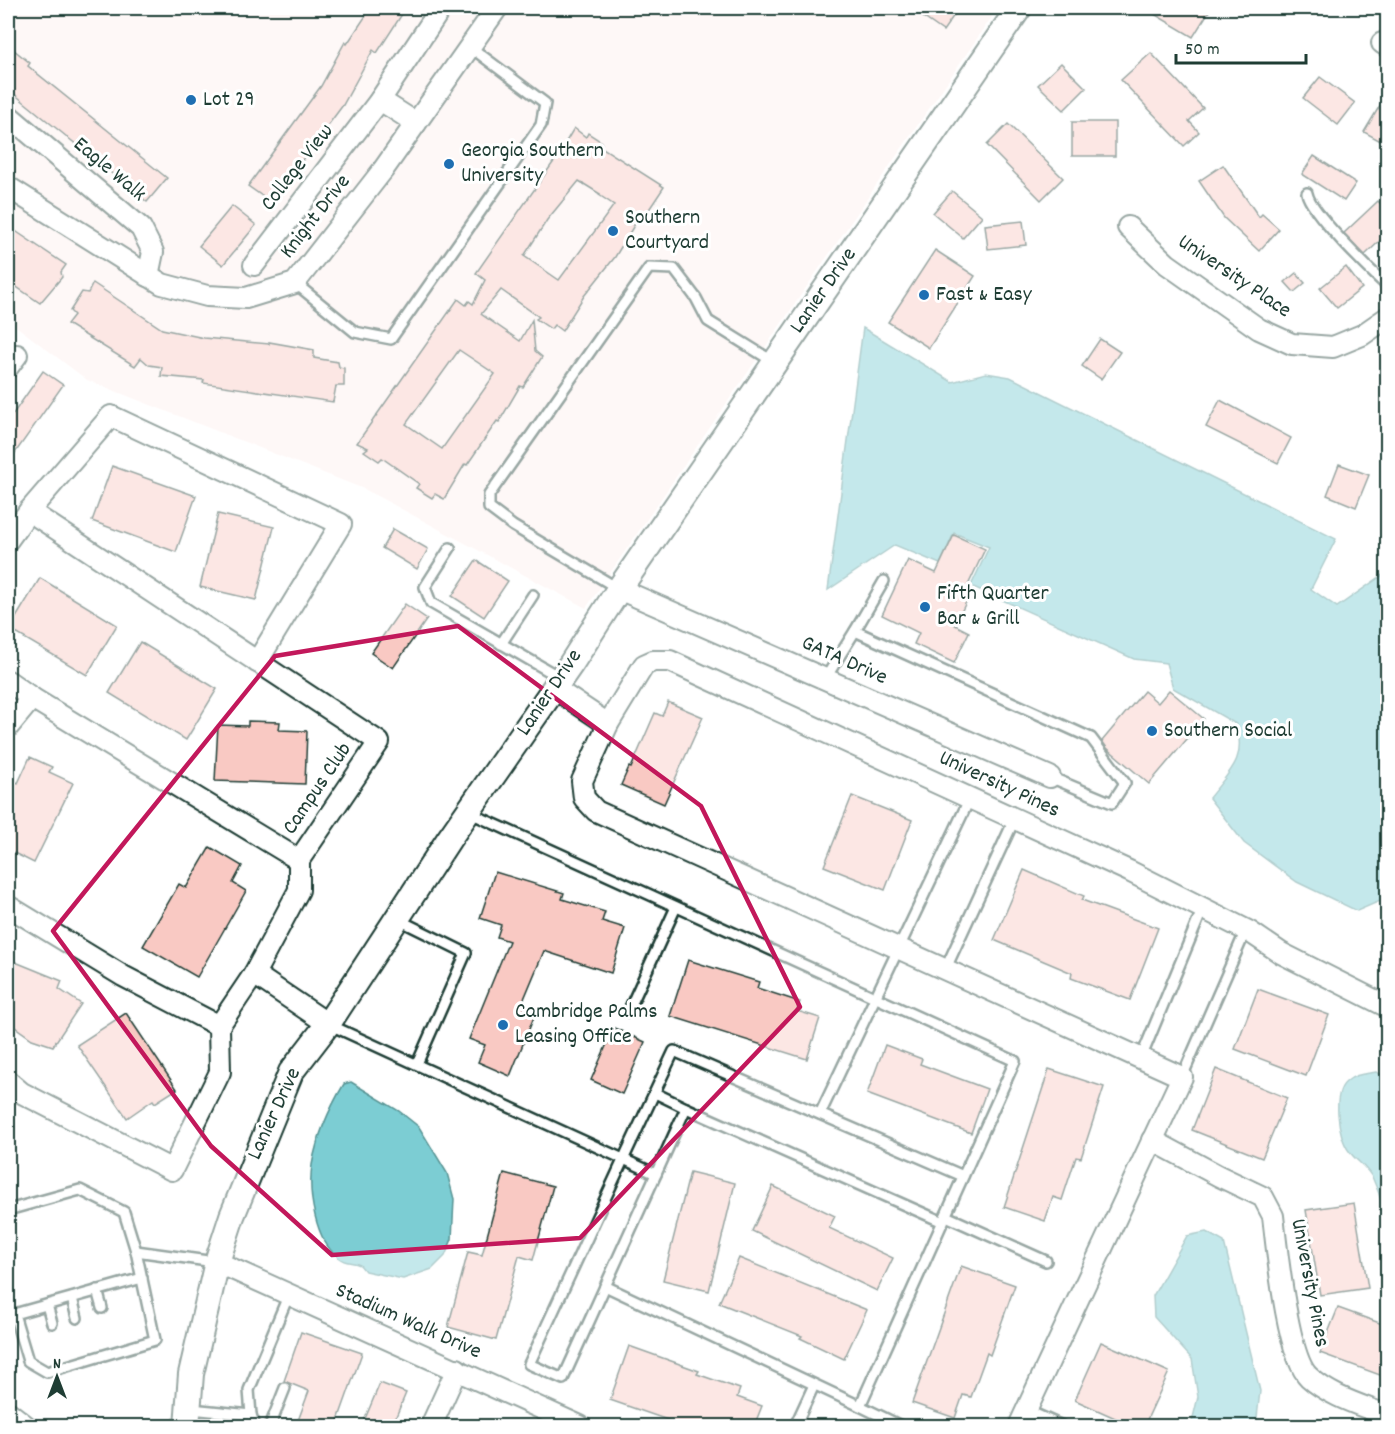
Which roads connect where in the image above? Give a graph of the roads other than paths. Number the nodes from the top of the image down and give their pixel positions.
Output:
1 (441, 8) edge
2 (496, 8) edge
3 (1019, 8) edge
4 (469, 46) junction
5 (380, 100) junction
6 (8, 115) edge
7 (416, 123) junction
8 (8, 187) edge
9 (1307, 193) dead end
10 (1128, 227) dead end
11 (254, 265) dead end
12 (148, 276) junction
13 (295, 283) junction
14 (1388, 287) edge
15 (1388, 318) edge
16 (774, 362) junction
17 (29, 511) junction
18 (8, 540) edge
19 (450, 548) dead end
20 (884, 580) dead end
21 (619, 589) junction
22 (533, 595) dead end
23 (855, 631) junction
24 (501, 644) junction
25 (257, 662) junction
26 (825, 679) junction
27 (8, 681) edge
28 (557, 683) junction
29 (32, 698) junction
30 (608, 724) junction
31 (8, 727) edge
32 (1050, 777) joint
33 (970, 798) junction
34 (468, 812) junction
35 (1015, 818) junction
36 (300, 860) junction
37 (8, 906) edge
38 (676, 907) junction
39 (1203, 908) junction
40 (398, 920) junction
41 (1246, 930) junction
42 (900, 949) junction
43 (945, 970) junction
44 (254, 974) junction
45 (876, 998) junction
46 (1388, 1006) edge
47 (627, 1012) dead end
48 (328, 1024) junction
49 (219, 1026) junction
50 (1141, 1058) junction
51 (417, 1064) junction
52 (1182, 1077) junction
53 (8, 1081) edge
54 (655, 1093) junction
55 (686, 1108) junction
56 (820, 1114) junction
57 (1152, 1140) junction
58 (624, 1159) junction
59 (656, 1174) junction
60 (963, 1176) junction
61 (8, 1210) edge
62 (944, 1219) junction
63 (136, 1251) junction
64 (1046, 1261) dead end
65 (217, 1262) junction
66 (141, 1278) junction
67 (605, 1286) junction
68 (97, 1290) junction
69 (289, 1294) junction
70 (72, 1298) junction
71 (47, 1305) junction
72 (102, 1308) dead end
73 (10, 1313) edge
74 (77, 1318) dead end
75 (52, 1323) dead end
76 (112, 1341) dead end
77 (116, 1352) junction
78 (62, 1356) dead end
79 (66, 1367) junction
80 (457, 1369) junction
81 (814, 1385) junction
82 (285, 1388) dead end
83 (860, 1406) junction
84 (8, 1412) edge
85 (251, 1415) junction
86 (1388, 1416) edge
87 (188, 1418) edge
88 (1022, 1418) edge
89 (26, 1426) edge
90 (255, 1426) edge
91 (270, 1426) edge
92 (431, 1426) edge
93 (580, 1426) edge
94 (795, 1426) edge
95 (902, 1426) edge
96 (1062, 1426) edge

1 - 5 street, College View
2 - 4 street, Knight Drive
3 - 16 street, Lanier Drive
4 - 7 street, Knight Drive
4 - 13 lane
5 - 7 street
5 - 11 street, College View
6 - 12 street, Eagle Walk
7 - 13 street, Knight Drive
8 - 12 street, Knight Drive
9 - 14 lane
10 - 15 street, University Place
12 - 13 street, Knight Drive
16 - 21 street, Lanier Drive
16 - 21 lane
17 - 18 street
17 - 25 street, Campus Club
17 - 25 street
19 - 24 lane
20 - 23 lane
21 - 26 street, GATA Drive
21 - 28 street, Lanier Drive
22 - 24 lane
23 - 26 lane
23 - 32 lane
24 - 28 lane
25 - 36 street, Campus Club
26 - 32 street, GATA Drive
27 - 29 street
28 - 30 street
28 - 34 street, Lanier Drive
29 - 31 street
29 - 36 street
30 - 33 street, University Pines
30 - 42 street, University Pines
33 - 35 street, University Pines
33 - 42 lane
34 - 38 lane
34 - 40 street, Lanier Drive
35 - 39 street, University Pines
35 - 43 lane
36 - 44 street, Campus Club
37 - 49 street
38 - 45 lane
38 - 47 lane
39 - 41 street, University Pines
39 - 50 lane
40 - 48 street, Lanier Drive
40 - 51 lane
41 - 46 street, University Pines
41 - 52 lane
42 - 43 street, University Pines
42 - 45 lane
43 - 50 street, University Pines
44 - 48 street
44 - 49 street, Campus Club
45 - 56 lane
45 - 60 lane
48 - 51 lane
48 - 65 street, Lanier Drive
49 - 53 street
50 - 52 street, University Pines
51 - 58 lane
52 - 57 street
54 - 55 lane
54 - 56 lane
54 - 58 lane
55 - 59 lane
55 - 62 lane
56 - 60 lane
57 - 86 street, University Pines
57 - 88 street
58 - 59 lane
58 - 67 lane
59 - 67 lane
60 - 62 lane
61 - 63 lane
62 - 64 lane
62 - 83 lane
63 - 65 lane
63 - 66 lane
65 - 69 street, Stadium Walk Drive
65 - 87 street, Lanier Drive
66 - 68 lane
66 - 77 lane
67 - 81 lane
68 - 70 lane
68 - 72 lane
69 - 80 street, Stadium Walk Drive
69 - 85 lane
70 - 71 lane
70 - 74 lane
71 - 73 lane
71 - 75 lane
73 - 79 lane
76 - 77 lane
77 - 79 lane
78 - 79 lane
80 - 92 street
80 - 93 street, Stadium Walk Drive
81 - 83 lane
81 - 94 lane
82 - 91 lane
83 - 95 lane
84 - 89 street
85 - 87 lane
85 - 90 lane
88 - 96 lane

